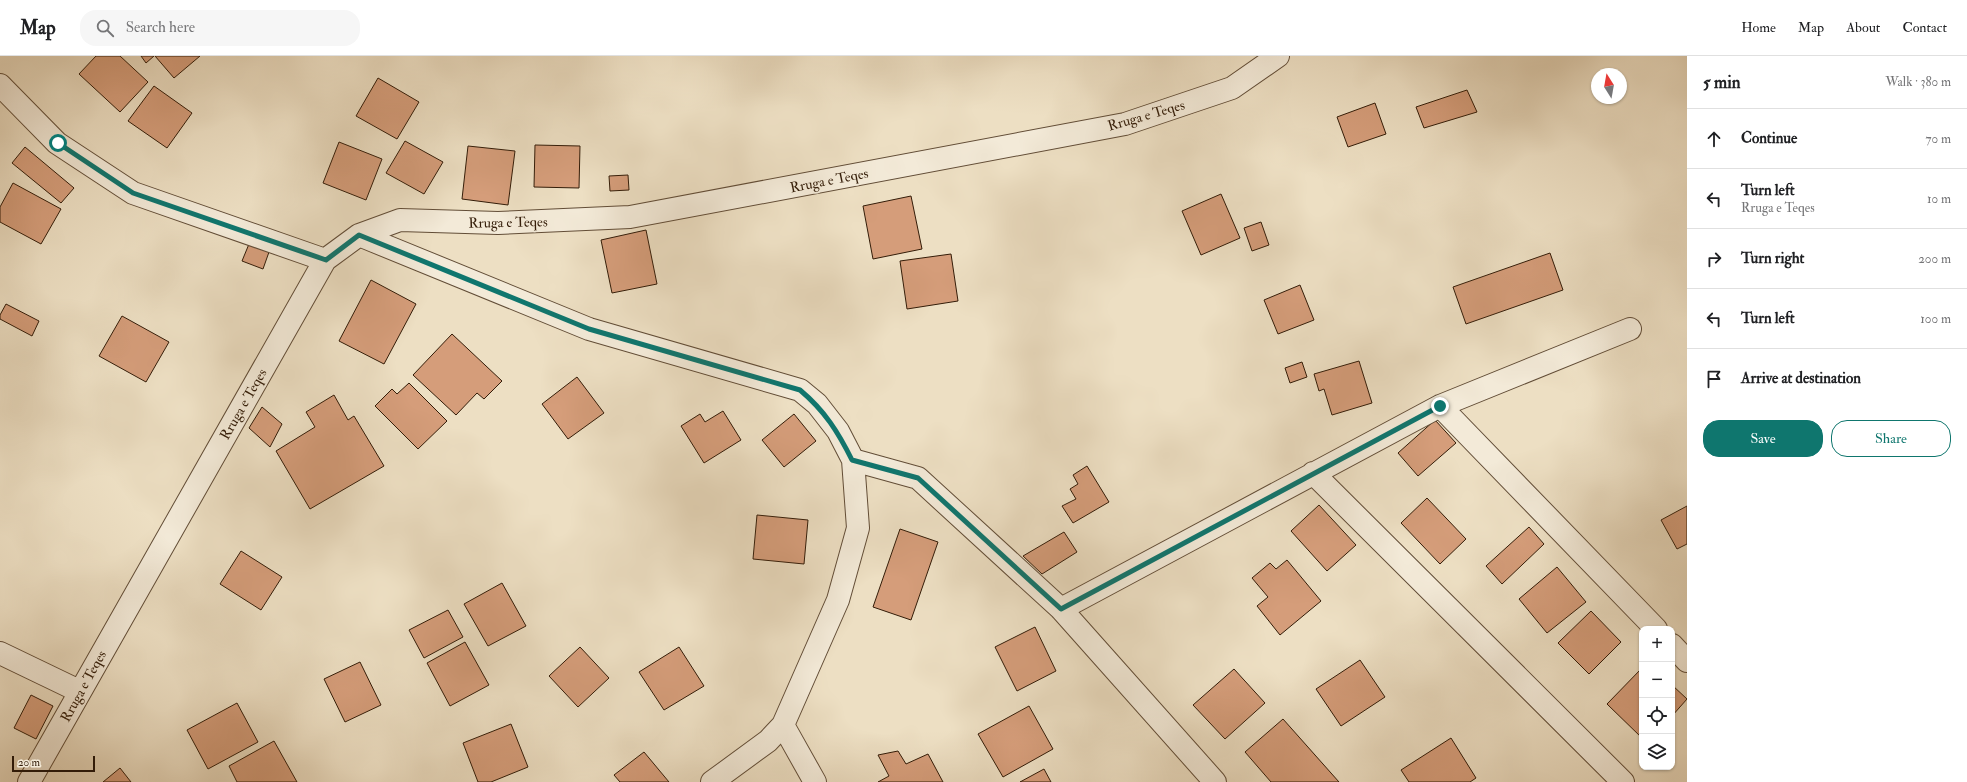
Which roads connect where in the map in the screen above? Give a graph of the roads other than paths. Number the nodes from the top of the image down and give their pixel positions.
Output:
1 (1278, 56) edge
2 (0, 85) edge
3 (359, 235) junction
4 (326, 260) junction
5 (1630, 329) dead end
6 (1440, 406) junction
7 (852, 460) junction
8 (1313, 474) junction
9 (1061, 609) junction
10 (1653, 626) edge
11 (1675, 648) edge
12 (0, 653) edge
13 (1687, 660) edge
14 (79, 691) junction
15 (783, 725) junction
16 (29, 782) edge
17 (712, 782) edge
18 (815, 782) edge
19 (1215, 782) edge
20 (1623, 782) edge

1 - 3 street, Rruga e Teqes
2 - 4 street
3 - 4 street, Rruga e Teqes
3 - 7 street
4 - 14 street, Rruga e Teqes
5 - 6 street
6 - 8 street
6 - 10 street
7 - 9 street
7 - 15 street
8 - 9 street
8 - 20 street
9 - 19 street
11 - 13 street
12 - 14 street
14 - 16 street, Rruga e Teqes
15 - 17 street
15 - 18 street

